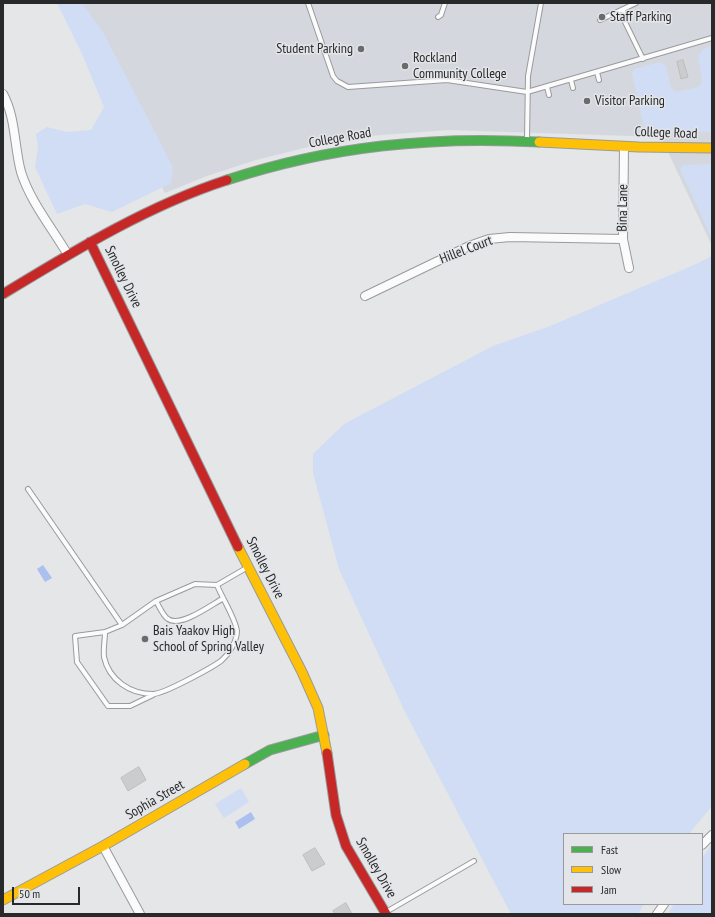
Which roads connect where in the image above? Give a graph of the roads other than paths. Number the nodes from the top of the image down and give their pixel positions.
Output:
1 (308, 3) edge
2 (444, 3) edge
3 (542, 3) edge
4 (636, 3) edge
5 (623, 9) junction
6 (438, 17) dead end
7 (600, 20) dead end
8 (712, 38) edge
9 (643, 59) junction
10 (597, 72) junction
11 (571, 80) junction
12 (600, 80) dead end
13 (547, 87) junction
14 (573, 88) dead end
15 (527, 92) junction
16 (3, 94) edge
17 (549, 95) dead end
18 (528, 142) junction
19 (624, 146) junction
20 (712, 148) edge
21 (623, 239) junction
22 (90, 242) junction
23 (68, 254) junction
24 (629, 268) dead end
25 (3, 294) edge
26 (365, 296) dead end
27 (28, 489) dead end
28 (248, 567) junction
29 (217, 585) junction
30 (222, 598) junction
31 (156, 601) junction
32 (122, 625) junction
33 (105, 632) junction
34 (154, 694) junction
35 (324, 735) junction
36 (712, 835) edge
37 (703, 844) edge
38 (102, 846) junction
39 (474, 861) dead end
40 (3, 900) edge
41 (663, 905) edge
42 (386, 913) edge
43 (140, 914) edge
44 (657, 914) edge

1 - 15 lane
2 - 6 lane
3 - 15 lane
4 - 5 lane
5 - 7 lane
5 - 9 lane
8 - 9 lane
9 - 10 lane
10 - 11 lane
10 - 12 lane
11 - 13 lane
11 - 14 lane
13 - 15 lane
13 - 17 lane
15 - 18 lane
16 - 23 street
18 - 19 street, College Road
18 - 22 street, College Road
19 - 20 street, College Road
19 - 21 street, Bina Lane
21 - 24 street, Bina Lane
21 - 26 street, Hillel Court
22 - 23 street, College Road
22 - 28 street, Smolley Drive
23 - 25 street, College Road
27 - 32 lane
28 - 29 lane
28 - 35 street, Smolley Drive
29 - 30 lane
29 - 31 lane
30 - 31 lane
30 - 34 lane
31 - 32 lane
32 - 33 lane
33 - 34 lane
33 - 34 lane
35 - 38 street, Sophia Street
35 - 42 street, Smolley Drive
36 - 37 street
38 - 40 street, Sophia Street
38 - 43 street
39 - 42 lane
41 - 44 street

